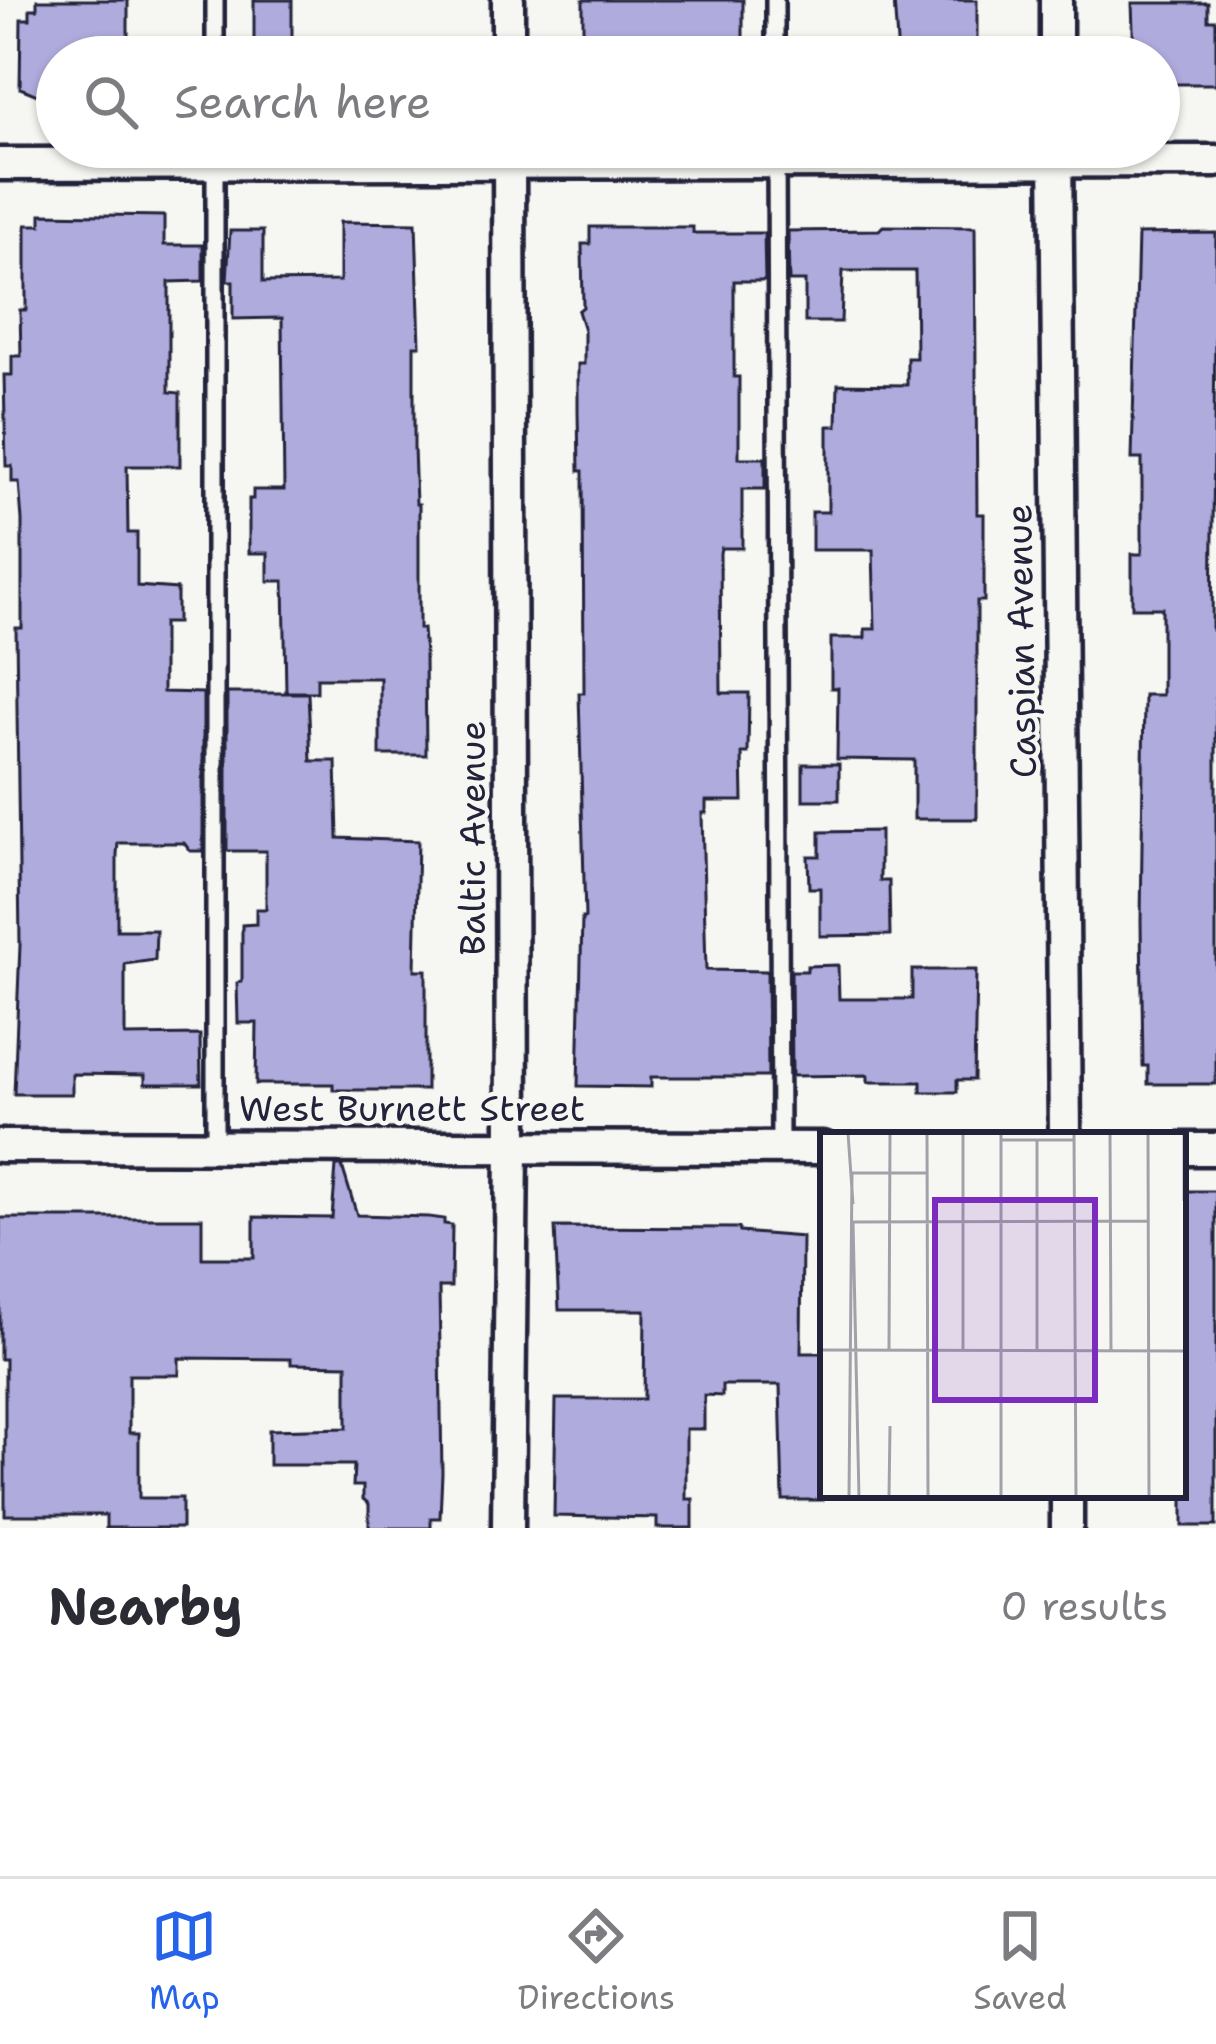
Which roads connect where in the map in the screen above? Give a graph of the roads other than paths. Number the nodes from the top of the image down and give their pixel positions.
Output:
1 (215, 0) edge
2 (508, 0) edge
3 (776, 0) edge
4 (1056, 0) edge
5 (215, 36) edge
6 (508, 36) edge
7 (776, 36) edge
8 (1056, 36) edge
9 (1180, 159) edge
10 (1216, 161) edge
11 (36, 162) edge
12 (0, 164) edge
13 (215, 168) edge
14 (509, 168) edge
15 (776, 168) edge
16 (1056, 168) edge
17 (1065, 1132) edge
18 (0, 1146) edge
19 (214, 1147) junction
20 (512, 1147) junction
21 (780, 1148) junction
22 (820, 1148) edge
23 (508, 1528) edge

1 - 5 lane
2 - 6 street
3 - 7 lane
4 - 8 street
9 - 10 street
11 - 12 street
13 - 19 lane
14 - 20 street, Baltic Avenue
15 - 21 lane
16 - 17 street, Caspian Avenue
18 - 19 street, West Burnett Street
19 - 20 street, West Burnett Street
20 - 21 street, West Burnett Street
20 - 23 street, Baltic Avenue
21 - 22 street, West Burnett Street

